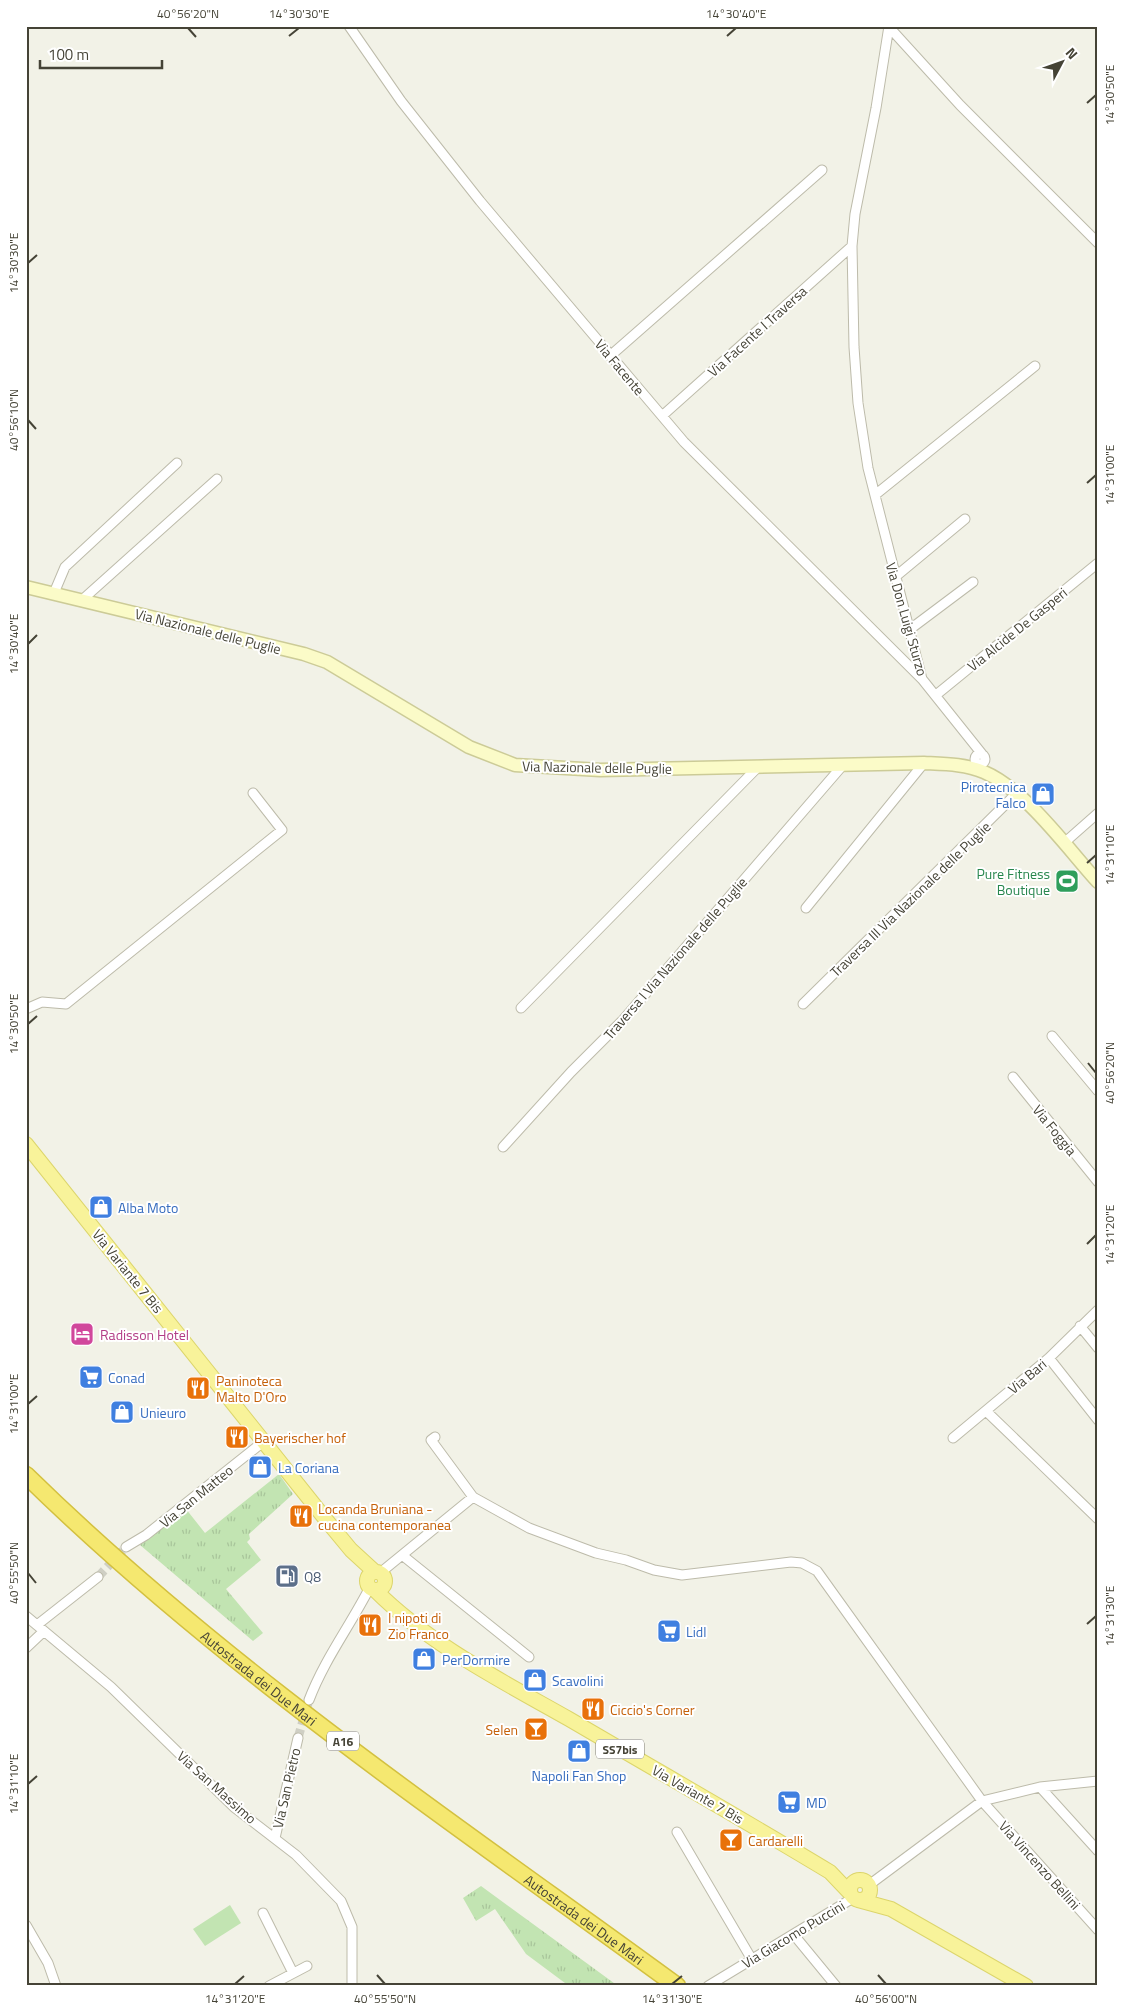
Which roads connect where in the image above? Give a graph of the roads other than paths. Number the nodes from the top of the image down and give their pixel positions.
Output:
1 (349, 26) edge
2 (889, 27) edge
3 (822, 170) dead end
4 (1098, 243) edge
5 (852, 246) junction
6 (610, 356) junction
7 (1035, 366) dead end
8 (662, 416) junction
9 (177, 463) dead end
10 (217, 479) dead end
11 (875, 495) junction
12 (965, 519) dead end
13 (1098, 563) edge
14 (894, 577) junction
15 (973, 582) dead end
16 (26, 587) edge
17 (54, 593) junction
18 (82, 600) junction
19 (909, 630) junction
20 (922, 679) junction
21 (936, 695) junction
22 (980, 757) junction
23 (924, 763) junction
24 (843, 765) junction
25 (960, 765) junction
26 (758, 767) junction
27 (994, 777) junction
28 (253, 793) dead end
29 (1017, 793) junction
30 (1098, 813) edge
31 (1064, 843) junction
32 (1098, 882) edge
33 (806, 908) dead end
34 (803, 1004) dead end
35 (521, 1008) dead end
36 (26, 1009) edge
37 (1052, 1036) dead end
38 (1013, 1077) dead end
39 (1098, 1091) edge
40 (26, 1144) edge
41 (503, 1147) dead end
42 (31, 1154) edge
43 (1098, 1182) edge
44 (1098, 1310) edge
45 (1080, 1326) junction
46 (1098, 1348) edge
47 (1048, 1358) junction
48 (986, 1411) junction
49 (1098, 1420) edge
50 (435, 1437) dead end
51 (953, 1438) dead end
52 (264, 1442) junction
53 (26, 1476) edge
54 (26, 1491) edge
55 (473, 1497) junction
56 (1096, 1515) edge
57 (126, 1547) tunnel mouth
58 (402, 1555) junction
59 (98, 1577) tunnel mouth
60 (375, 1581) junction
61 (26, 1616) edge
62 (41, 1628) junction
63 (26, 1648) edge
64 (529, 1658) dead end
65 (309, 1700) tunnel mouth
66 (298, 1738) tunnel mouth
67 (1098, 1782) edge
68 (1040, 1787) junction
69 (982, 1801) junction
70 (677, 1832) dead end
71 (275, 1838) junction
72 (1098, 1851) edge
73 (830, 1872) junction
74 (866, 1884) junction
75 (854, 1897) junction
76 (891, 1909) junction
77 (263, 1914) dead end
78 (26, 1925) edge
79 (1098, 1930) edge
80 (794, 1934) junction
81 (751, 1958) junction
82 (307, 1966) dead end
83 (293, 1973) junction
84 (56, 1986) edge
85 (269, 1986) edge
86 (352, 1986) edge
87 (658, 1986) edge
88 (677, 1986) edge
89 (708, 1986) edge
90 (836, 1986) edge
91 (1026, 1986) edge

1 - 6 street, Via Facente
2 - 4 street
2 - 5 street, Via Don Luigi Sturzo
3 - 6 street
5 - 8 street, Via Facente I Traversa
5 - 11 street, Via Don Luigi Sturzo
6 - 8 street, Via Facente
7 - 11 street
8 - 20 street, Via Facente
9 - 17 street
10 - 18 street
11 - 14 street, Via Don Luigi Sturzo
12 - 14 street
13 - 21 street, Via Alcide De Gasperi
14 - 19 street, Via Don Luigi Sturzo
15 - 19 street
16 - 17 main road, Via Nazionale delle Puglie
17 - 18 main road, Via Nazionale delle Puglie
18 - 26 main road, Via Nazionale delle Puglie
19 - 20 street, Via Don Luigi Sturzo
20 - 21 street, Via Don Luigi Sturzo
21 - 22 street, Via Don Luigi Sturzo
22 - 25 street
22 - 27 street, Via Don Luigi Sturzo
23 - 24 main road, Via Nazionale delle Puglie
23 - 25 main road, Via Nazionale delle Puglie
23 - 33 street
24 - 26 main road, Via Nazionale delle Puglie
24 - 41 street, Traversa I Via Nazionale delle Puglie
25 - 27 main road, Via Nazionale delle Puglie
26 - 35 street
27 - 29 main road, Via Nazionale delle Puglie
28 - 36 street
29 - 31 main road, Via Nazionale delle Puglie
29 - 34 street, Traversa III Via Nazionale delle Puglie
30 - 31 street
31 - 32 main road, Via Nazionale delle Puglie
37 - 39 street
38 - 43 street, Via Foggia
40 - 42 main road, Via Variante 7 Bis / SS7bis
42 - 52 main road, Via Variante 7 Bis / SS7bis
44 - 45 street, Via Bari
45 - 46 street
45 - 47 street, Via Bari
47 - 48 street, Via Bari
47 - 49 street
48 - 51 street, Via Bari
48 - 56 street
50 - 55 street
52 - 57 street, Via San Matteo
52 - 60 main road, Via Variante 7 Bis / SS7bis
53 - 88 highway, Autostrada dei Due Mari / A16
54 - 87 highway, Autostrada dei Due Mari / A16
55 - 58 street
55 - 69 street, Via Vincenzo Bellini
58 - 60 street
58 - 64 street
59 - 62 street
60 - 65 street
60 - 73 main road, Via Variante 7 Bis / SS7bis
61 - 62 street, Via San Massimo
62 - 63 street
62 - 71 street, Via San Massimo
66 - 71 street, Via San Pietro
67 - 68 street
68 - 69 street
68 - 72 street
69 - 74 street
69 - 79 street, Via Vincenzo Bellini
70 - 81 street
71 - 86 street, Via San Massimo
73 - 74 main road, Via Variante 7 Bis / SS7bis
73 - 75 main road, Via Variante 7 Bis / SS7bis
74 - 75 main road
74 - 76 main road
75 - 76 main road
75 - 80 street, Via Giacomo Puccini
76 - 91 main road
77 - 83 street
78 - 84 street
80 - 81 street, Via Giacomo Puccini
80 - 90 street
81 - 89 street, Via Giacomo Puccini
82 - 83 street
83 - 85 street

